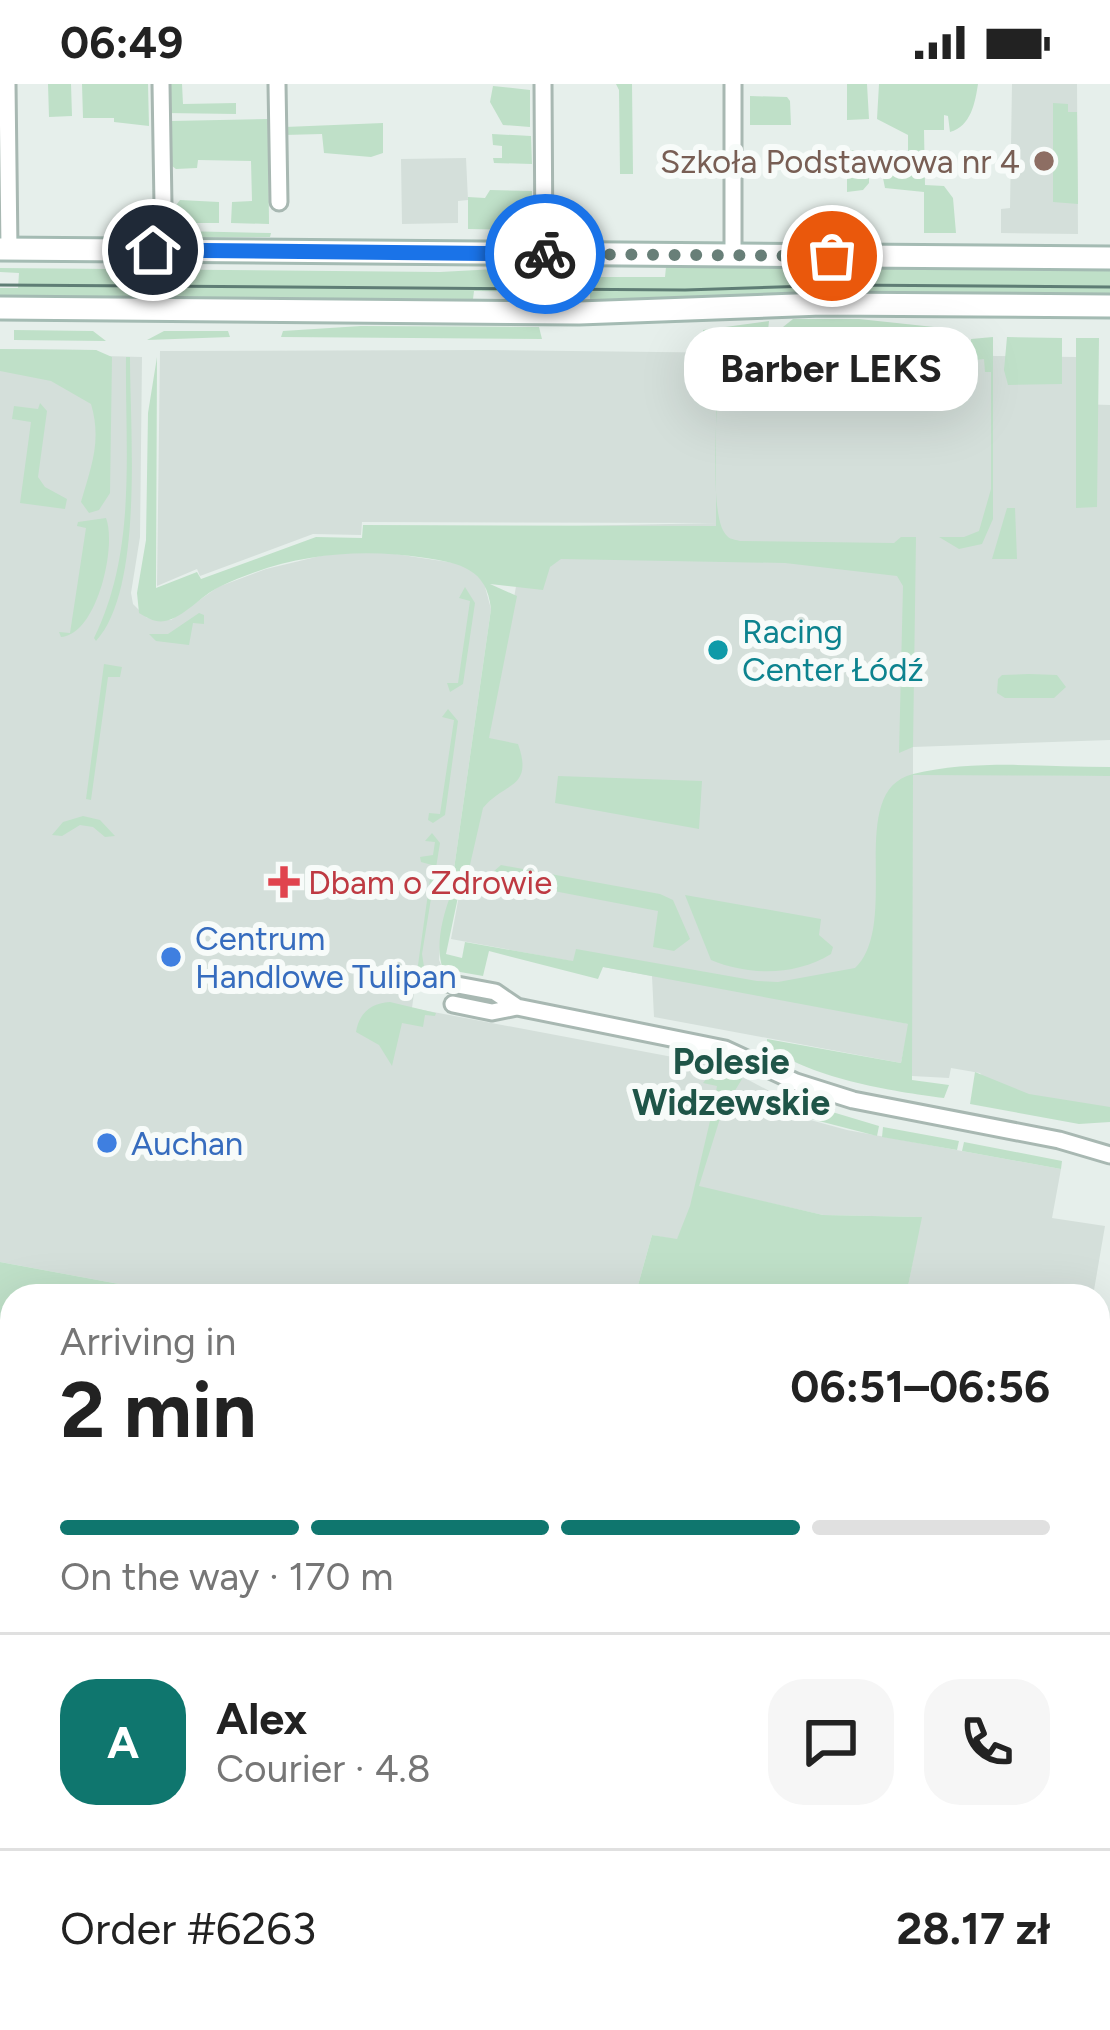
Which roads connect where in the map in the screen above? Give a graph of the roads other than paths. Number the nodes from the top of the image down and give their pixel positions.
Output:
1 (7, 84) edge
2 (161, 84) edge
3 (277, 84) edge
4 (543, 84) edge
5 (733, 84) edge
6 (279, 202) dead end
7 (163, 205) dead end
8 (4, 249) edge
9 (544, 254) junction
10 (733, 256) junction
11 (1110, 258) edge
12 (1110, 307) edge
13 (0, 308) edge
14 (436, 981) dead end
15 (453, 1004) dead end
16 (517, 1007) junction
17 (1110, 1155) edge

1 - 8 street
2 - 7 street
3 - 6 street
4 - 9 street
5 - 10 street
8 - 9 main road
9 - 10 main road
10 - 11 main road
12 - 13 main road
14 - 16 street
15 - 16 street
16 - 17 street

